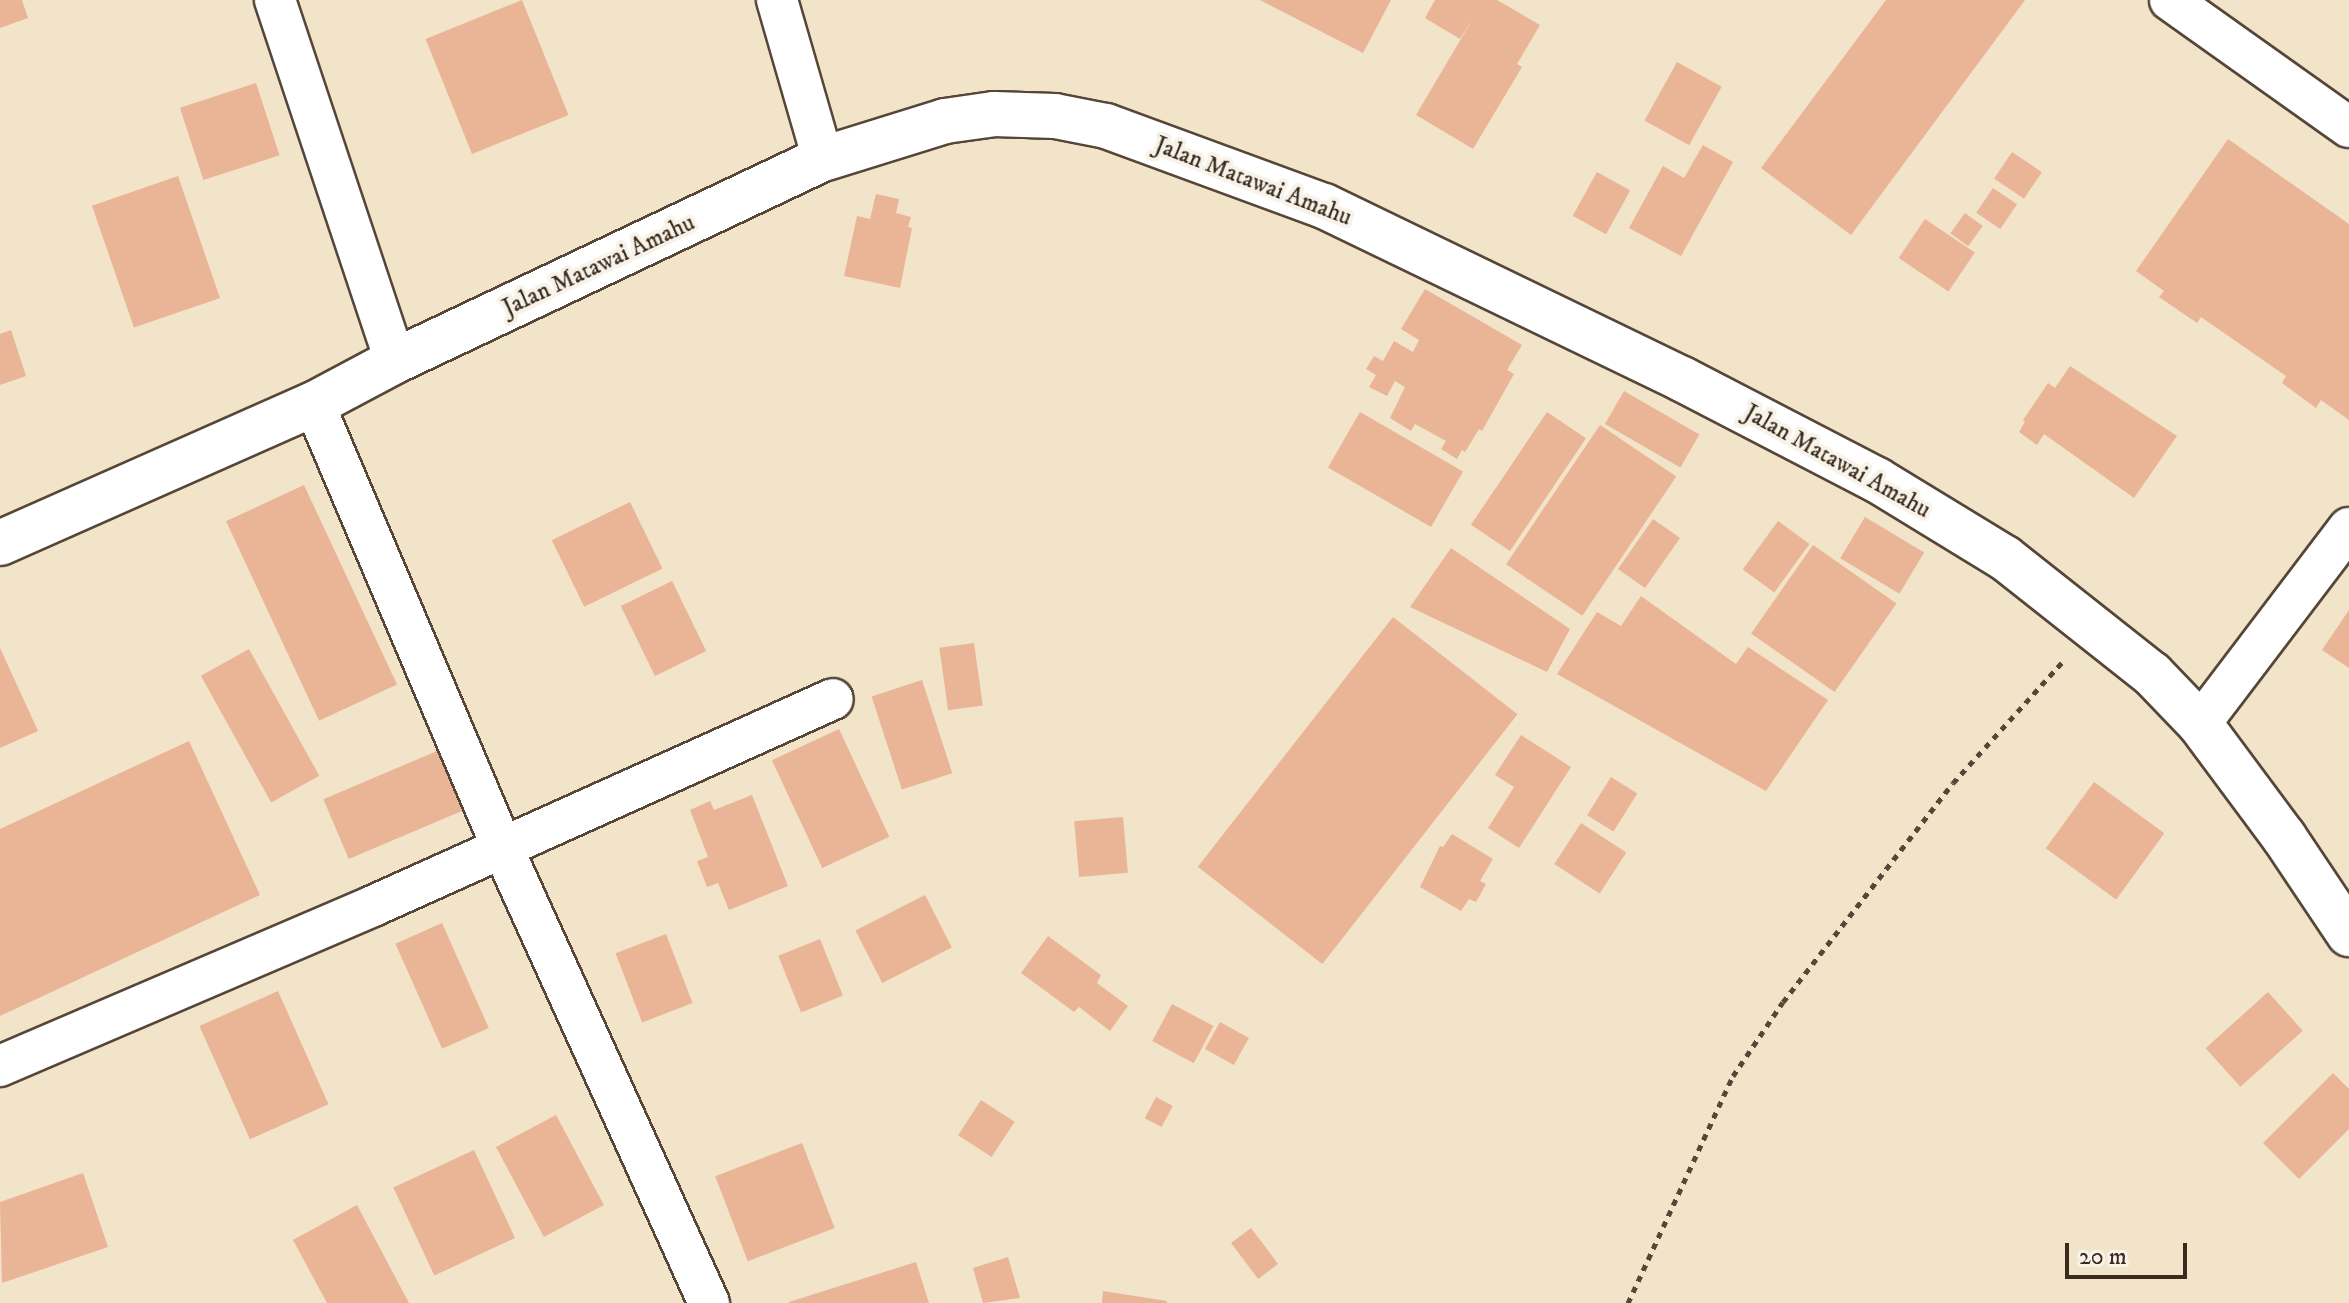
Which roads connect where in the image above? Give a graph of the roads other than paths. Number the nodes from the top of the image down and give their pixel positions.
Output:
1 (275, 0) edge
2 (777, 0) edge
3 (2170, 0) edge
4 (2349, 127) edge
5 (823, 159) junction
6 (395, 361) junction
7 (314, 404) junction
8 (2349, 528) edge
9 (0, 543) edge
10 (833, 699) dead end
11 (2200, 724) junction
12 (503, 849) junction
13 (2349, 934) edge
14 (0, 1066) edge
15 (709, 1303) edge

1 - 6 street
2 - 5 street
3 - 4 street
5 - 6 highway, Jalan Matawai Amahu
5 - 11 highway, Jalan Matawai Amahu
6 - 7 highway, Jalan Matawai Amahu
7 - 9 highway, Jalan Matawai Amahu
7 - 12 street
8 - 11 street
10 - 12 street
11 - 13 highway, Jalan Matawai Amahu
12 - 14 street
12 - 15 street

